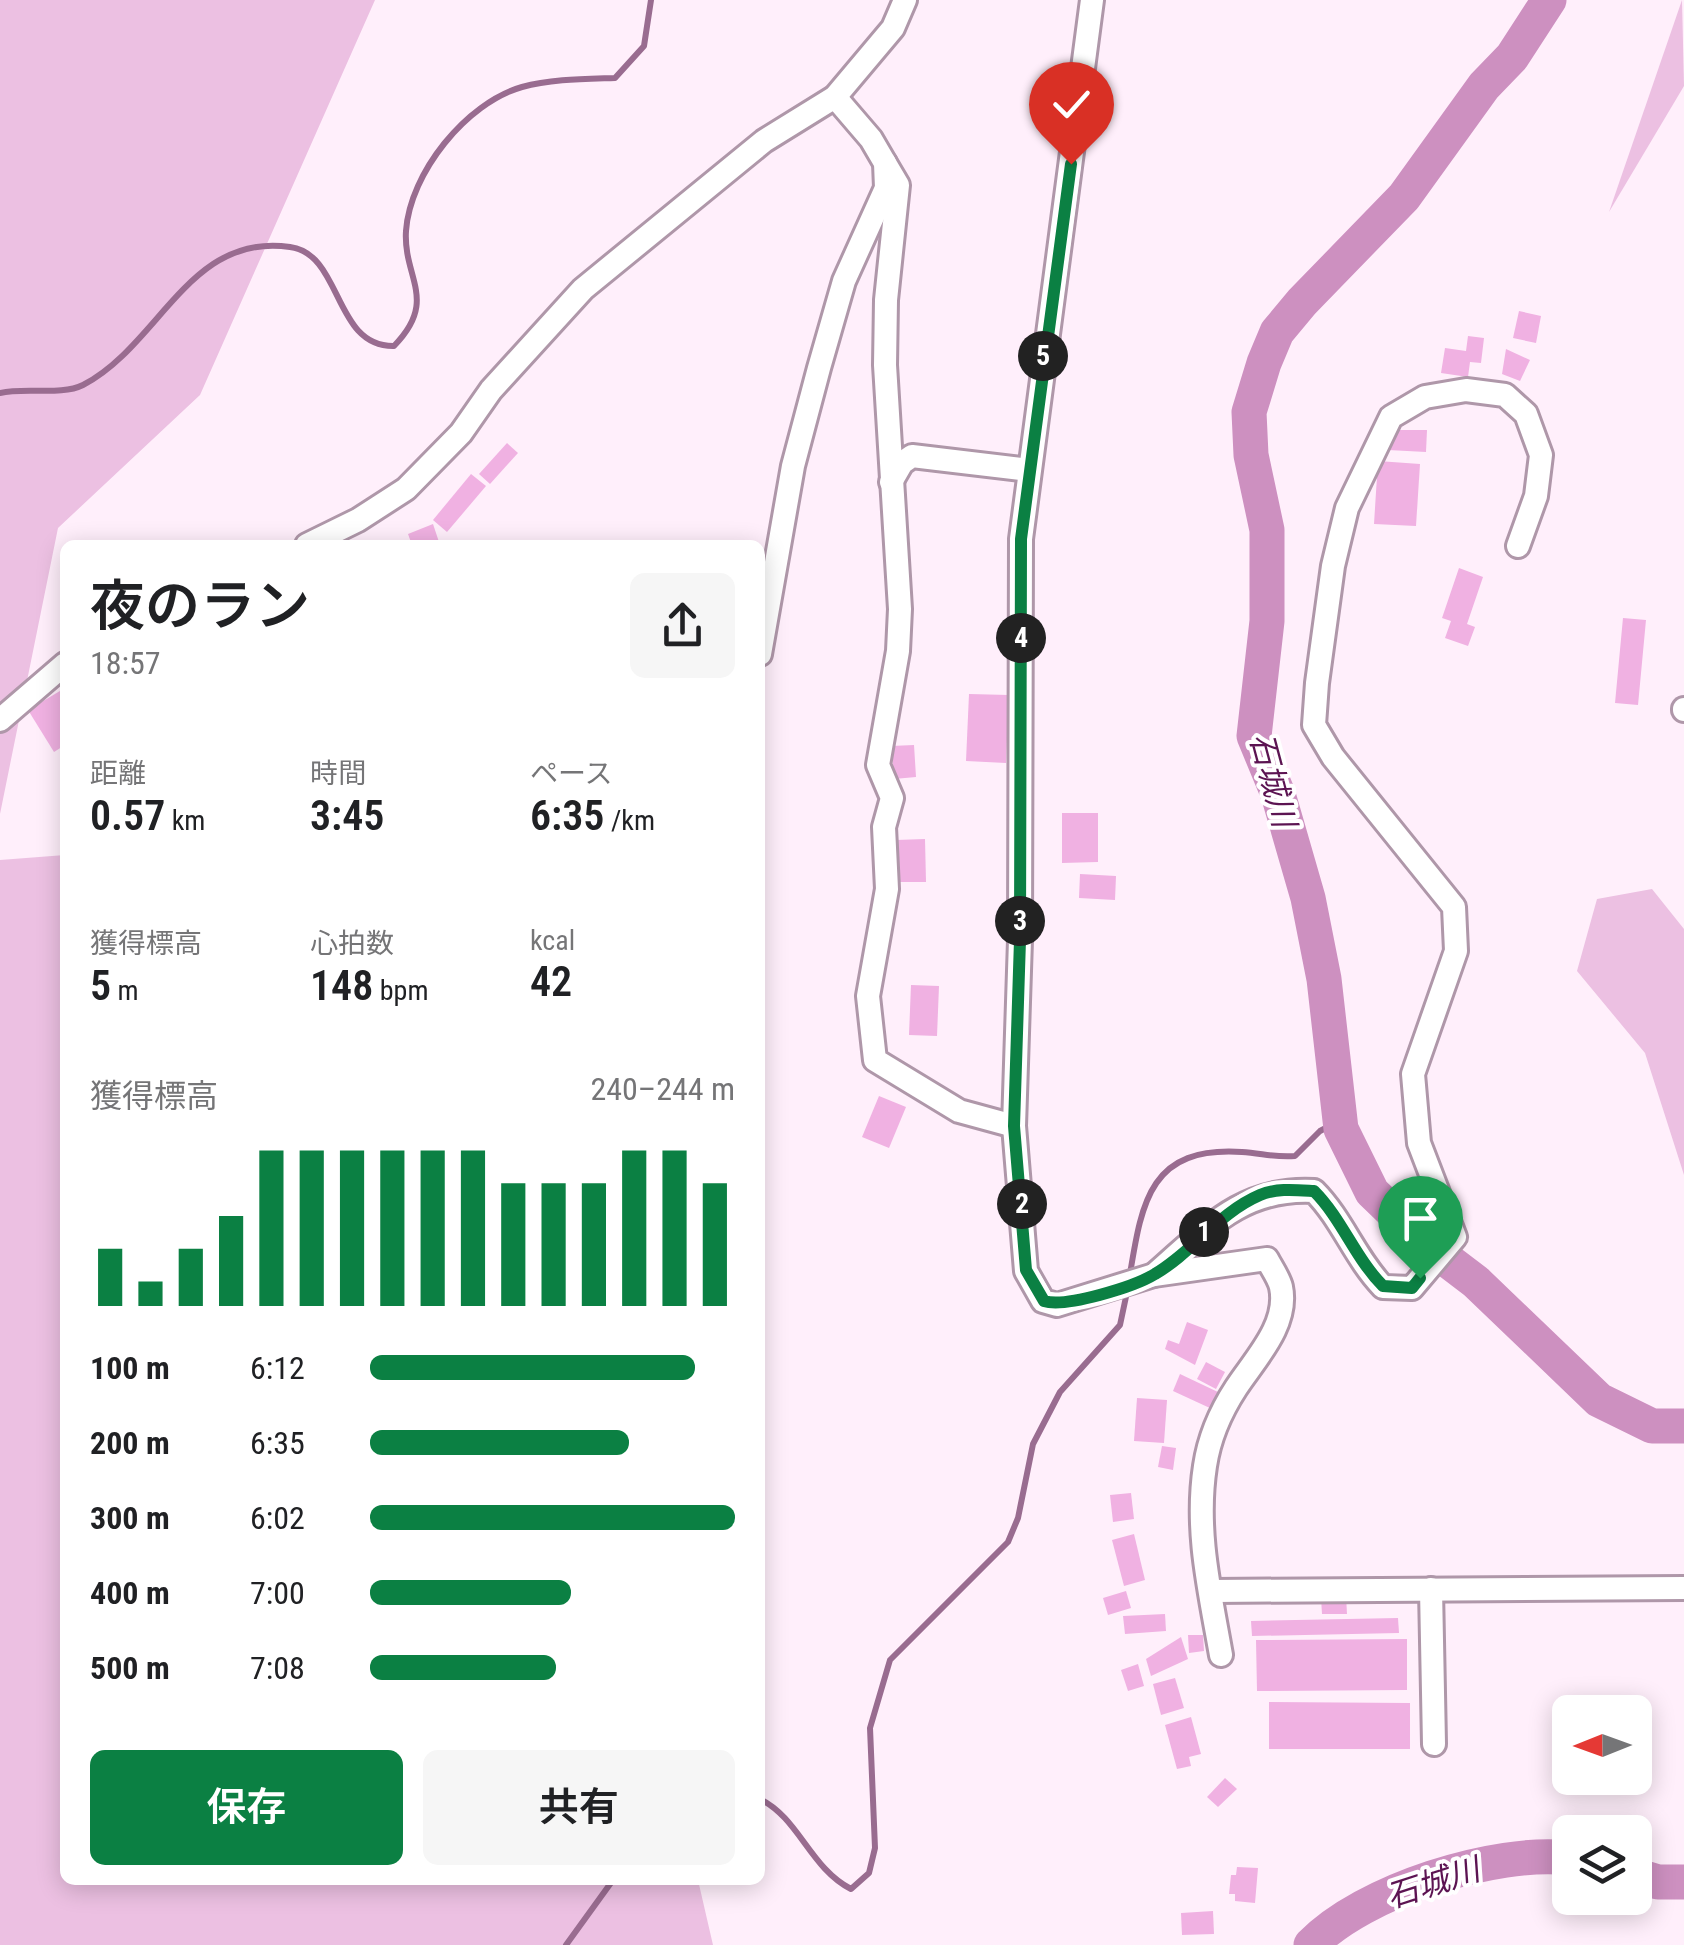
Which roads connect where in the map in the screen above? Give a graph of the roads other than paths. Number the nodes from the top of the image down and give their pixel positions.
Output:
1 (906, 0) edge
2 (1092, 0) edge
3 (835, 98) junction
4 (885, 164) junction
5 (1029, 470) junction
6 (891, 482) junction
7 (316, 540) edge
8 (1518, 546) dead end
9 (765, 626) edge
10 (60, 668) edge
11 (0, 720) edge
12 (1014, 1126) junction
13 (1154, 1275) junction
14 (1684, 1588) edge
15 (1431, 1589) junction
16 (1213, 1592) junction
17 (1221, 1655) dead end
18 (1434, 1744) dead end

1 - 3 street
2 - 5 street
3 - 4 street
3 - 7 street
4 - 6 street
4 - 9 street
5 - 6 street
5 - 12 street
6 - 12 street
8 - 13 street
10 - 11 street
12 - 13 street
13 - 16 street
14 - 15 street
15 - 16 street
15 - 18 street
16 - 17 street

